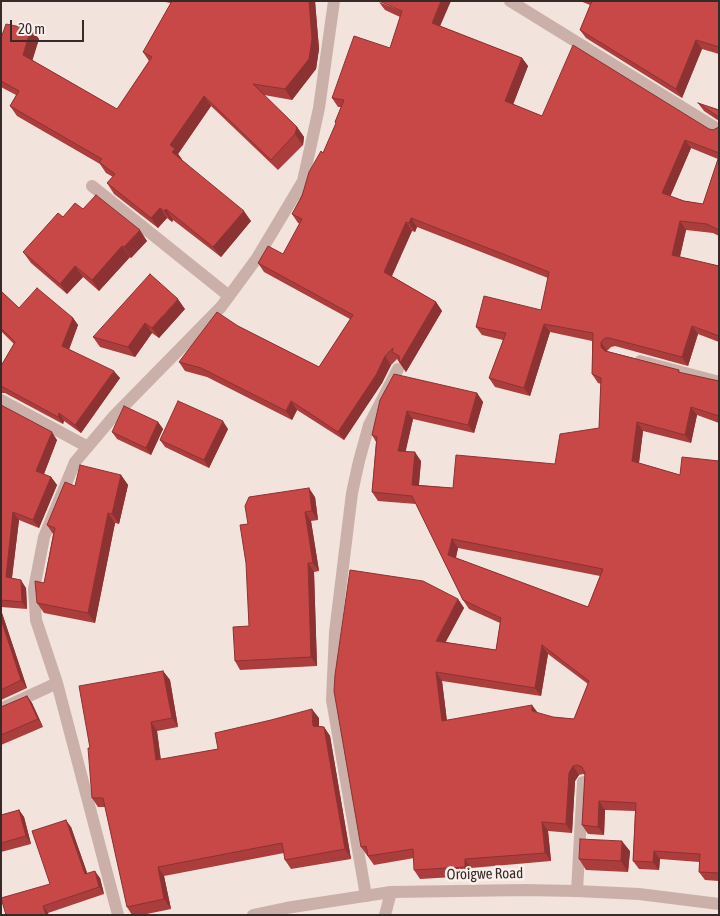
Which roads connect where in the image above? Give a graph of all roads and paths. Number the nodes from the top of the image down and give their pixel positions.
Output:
1 (334, 1) edge
2 (510, 1) edge
3 (719, 130) edge
4 (92, 186) dead end
5 (229, 296) junction
6 (632, 358) edge
7 (398, 369) edge
8 (719, 381) edge
9 (1, 400) edge
10 (88, 447) junction
11 (57, 683) junction
12 (1, 708) edge
13 (583, 782) edge
14 (577, 891) junction
15 (391, 892) junction
16 (366, 896) junction
17 (719, 904) edge
18 (118, 915) edge
19 (253, 915) edge
20 (385, 915) edge

1 - 5 street
2 - 3 street
4 - 5 street
5 - 10 street
6 - 8 lane
7 - 16 street
9 - 10 street
10 - 11 street
11 - 12 street
11 - 18 street
13 - 14 street
14 - 15 street, Oroigwe Road
14 - 17 street, Oroigwe Road
15 - 16 street, Oroigwe Road
15 - 20 street
16 - 19 street, Oroigwe Road

